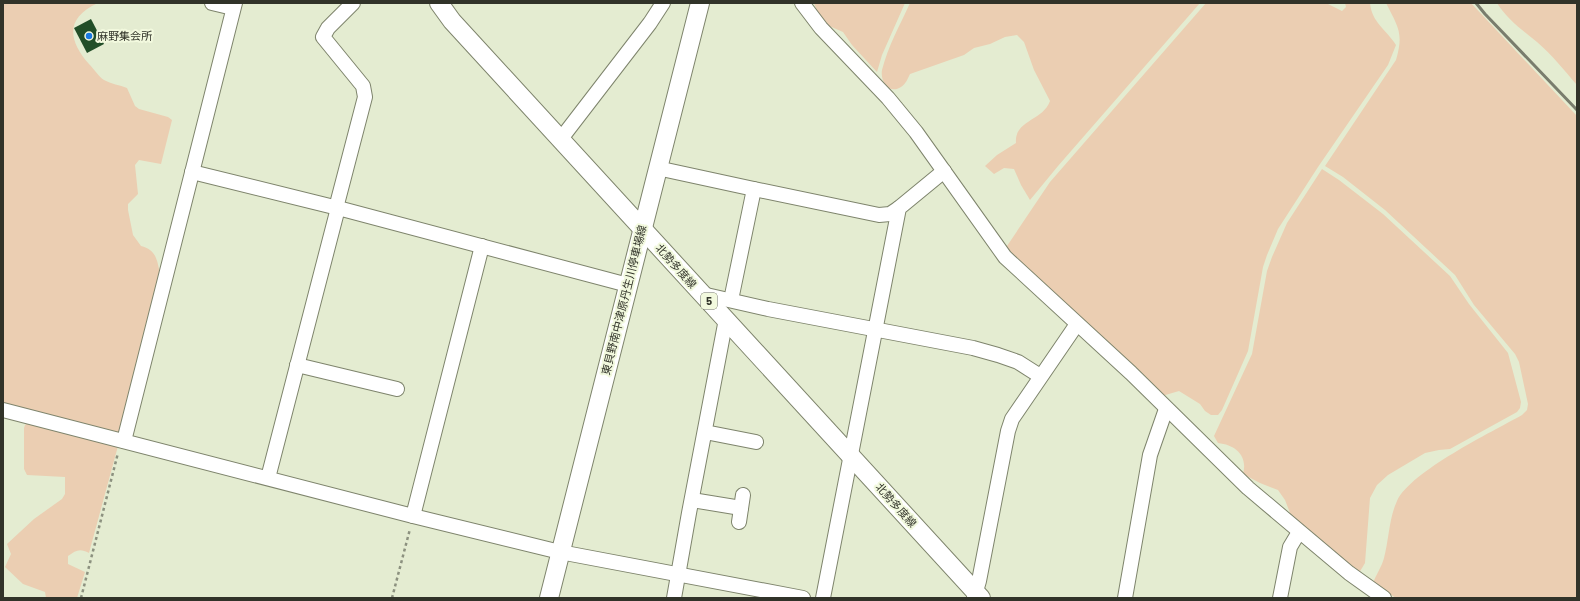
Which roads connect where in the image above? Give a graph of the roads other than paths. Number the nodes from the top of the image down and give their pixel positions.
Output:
1 (212, 3) edge
2 (353, 3) edge
3 (439, 3) edge
4 (663, 3) edge
5 (700, 3) edge
6 (802, 3) edge
7 (234, 6) edge
8 (560, 140) junction
9 (657, 168) junction
10 (944, 171) junction
11 (192, 172) junction
12 (754, 190) junction
13 (337, 208) junction
14 (899, 208) junction
15 (642, 229) junction
16 (482, 246) junction
17 (628, 285) junction
18 (702, 294) junction
19 (731, 300) junction
20 (726, 319) junction
21 (1077, 324) junction
22 (876, 329) junction
23 (297, 365) junction
24 (1040, 376) junction
25 (397, 389) dead end
26 (1166, 409) junction
27 (3, 410) edge
28 (704, 432) junction
29 (122, 440) junction
30 (756, 442) dead end
31 (851, 456) junction
32 (268, 478) junction
33 (692, 500) junction
34 (413, 516) junction
35 (739, 522) dead end
36 (1299, 532) junction
37 (560, 552) junction
38 (679, 574) junction
39 (977, 596) edge
40 (549, 598) edge
41 (674, 598) edge
42 (803, 598) edge
43 (823, 598) edge
44 (1125, 598) edge
45 (1280, 598) edge
46 (1384, 598) edge

1 - 7 street
2 - 13 street
3 - 8 main road, 北勢多度線 / 5
4 - 8 street
5 - 9 main road, 東貝野南中津原丹生川停車場線
6 - 10 street
7 - 11 street
8 - 15 main road, 北勢多度線 / 5
9 - 12 street
9 - 15 main road, 東貝野南中津原丹生川停車場線
10 - 14 street
10 - 21 street
11 - 13 street
11 - 29 street
12 - 14 street
12 - 19 street
13 - 16 street
13 - 23 street
14 - 22 street
15 - 17 main road, 東貝野南中津原丹生川停車場線
15 - 18 main road, 北勢多度線 / 5
16 - 17 street
16 - 34 street
17 - 37 main road, 東貝野南中津原丹生川停車場線
18 - 19 street
18 - 20 main road, 北勢多度線 / 5
19 - 22 street
20 - 28 street
20 - 31 main road, 北勢多度線 / 5
21 - 24 street
21 - 26 street
22 - 24 street
22 - 31 street
23 - 25 street
23 - 32 street
24 - 39 street
26 - 36 street
26 - 44 street
27 - 29 street
28 - 30 street
28 - 33 street
29 - 32 street
31 - 39 main road, 北勢多度線 / 5
31 - 43 street
32 - 34 street
33 - 35 street
33 - 38 street
34 - 37 street
36 - 45 street
36 - 46 street
37 - 38 street
37 - 40 main road, 東貝野南中津原丹生川停車場線
38 - 41 street
38 - 42 street

